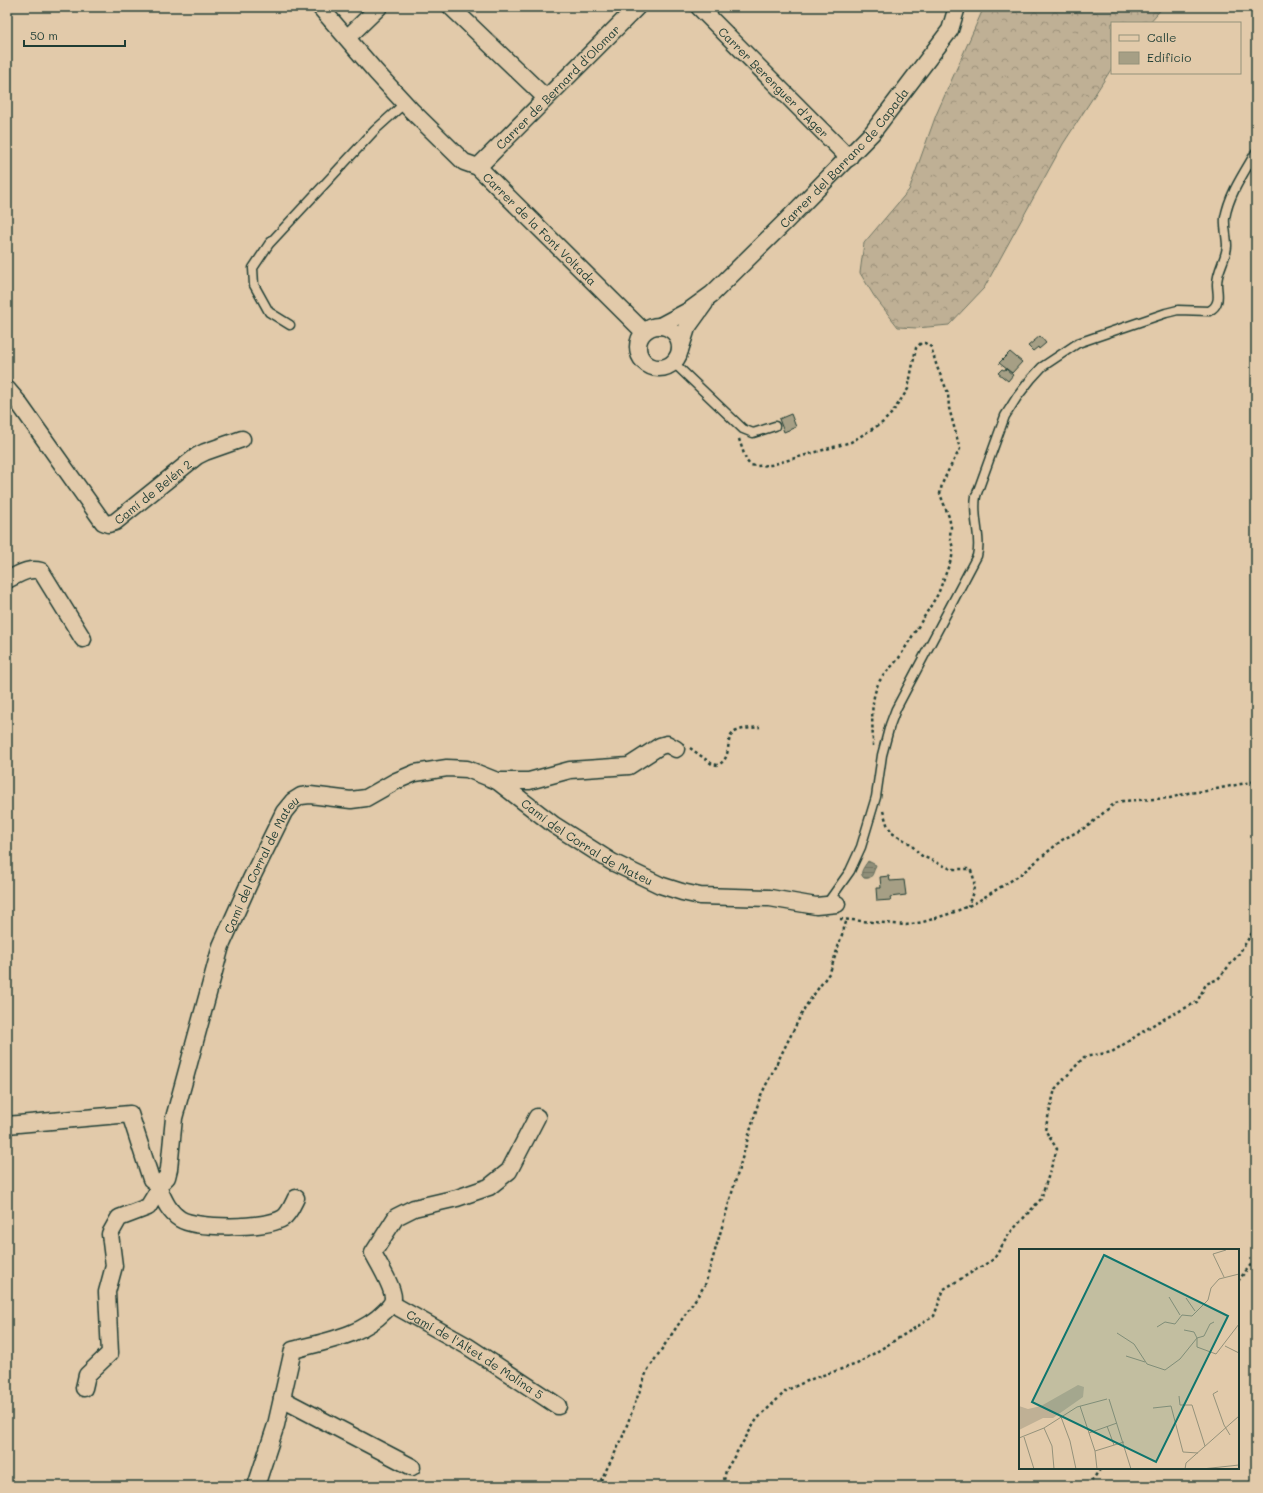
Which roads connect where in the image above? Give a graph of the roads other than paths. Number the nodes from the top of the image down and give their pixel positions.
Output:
1 (320, 7) edge
2 (379, 7) edge
3 (451, 7) edge
4 (637, 7) edge
5 (699, 7) edge
6 (957, 7) edge
7 (347, 38) junction
8 (546, 98) junction
9 (405, 103) junction
10 (1256, 152) edge
11 (849, 158) junction
12 (478, 167) junction
13 (712, 294) junction
14 (290, 325) dead end
15 (660, 326) junction
16 (644, 332) junction
17 (677, 356) junction
18 (7, 389) edge
19 (775, 426) dead end
20 (242, 439) dead end
21 (7, 580) edge
22 (83, 638) dead end
23 (671, 746) road end
24 (497, 781) junction
25 (834, 909) joint
26 (537, 1117) dead end
27 (7, 1125) edge
28 (159, 1186) junction
29 (296, 1198) dead end
30 (392, 1304) junction
31 (84, 1388) dead end
32 (282, 1399) junction
33 (558, 1406) dead end
34 (412, 1467) dead end
35 (256, 1486) edge

1 - 7 street, Carrer de la Font Voltada
2 - 7 street
3 - 8 street
4 - 8 street, Carrer de Bernard d'Olomar
5 - 11 street, Carrer Berenguer d'Ager
6 - 11 street, Carrer del Barranc de Capada
7 - 9 street, Carrer de la Font Voltada
8 - 12 street, Carrer de Bernard d'Olomar
9 - 12 street, Carrer de la Font Voltada
9 - 14 lane
10 - 25 lane
11 - 13 street, Carrer del Barranc de Capada
12 - 16 street, Carrer de la Font Voltada
13 - 15 street, Carrer del Barranc de Capada
13 - 17 street, Carrer del Barranc de Capada
15 - 16 street
15 - 17 street
16 - 17 street
17 - 19 lane
18 - 20 street, Camí de Belén 2
21 - 22 street
23 - 24 street
24 - 25 street, Camí del Corral de Mateu
24 - 28 street, Camí del Corral de Mateu
26 - 30 street
27 - 28 street
28 - 29 street
28 - 31 street, Camí del Corral de Mateu
30 - 32 street
30 - 33 street, Camí de l'Altet de Molina 5
32 - 34 street
32 - 35 street

